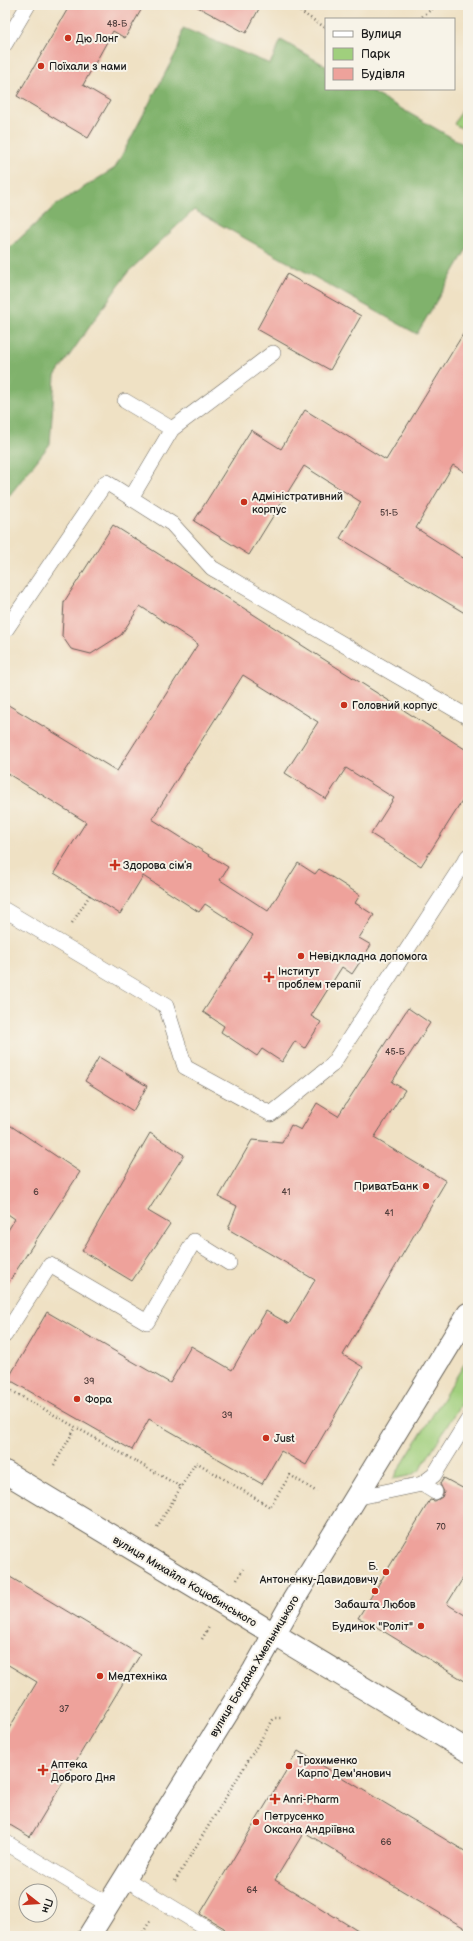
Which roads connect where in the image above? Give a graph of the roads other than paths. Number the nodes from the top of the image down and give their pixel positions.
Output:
1 (28, 5) edge
2 (5, 44) edge
3 (273, 353) dead end
4 (125, 401) dead end
5 (172, 429) junction
6 (131, 498) junction
7 (5, 631) edge
8 (468, 717) edge
9 (468, 856) edge
10 (5, 910) edge
11 (229, 1263) dead end
12 (468, 1314) edge
13 (5, 1335) edge
14 (468, 1420) edge
15 (5, 1472) edge
16 (422, 1484) junction
17 (435, 1492) dead end
18 (355, 1498) junction
19 (273, 1635) junction
20 (468, 1751) edge
21 (5, 1842) edge
22 (124, 1878) junction
23 (109, 1905) junction
24 (89, 1936) edge
25 (219, 1936) edge

1 - 2 lane
3 - 5 lane
4 - 5 lane
5 - 6 lane
6 - 7 lane
6 - 8 lane
9 - 10 lane
11 - 13 lane
12 - 18 street, вулиця Богдана Хмельницького
14 - 16 lane
15 - 19 street, вулиця Михайла Коцюбинського
16 - 17 lane
16 - 18 lane
18 - 19 street, вулиця Богдана Хмельницького
19 - 20 street, вулиця Михайла Коцюбинського
19 - 22 street, вулиця Богдана Хмельницького
21 - 23 lane
22 - 23 street, вулиця Богдана Хмельницького
22 - 25 lane
23 - 24 street, вулиця Богдана Хмельницького

